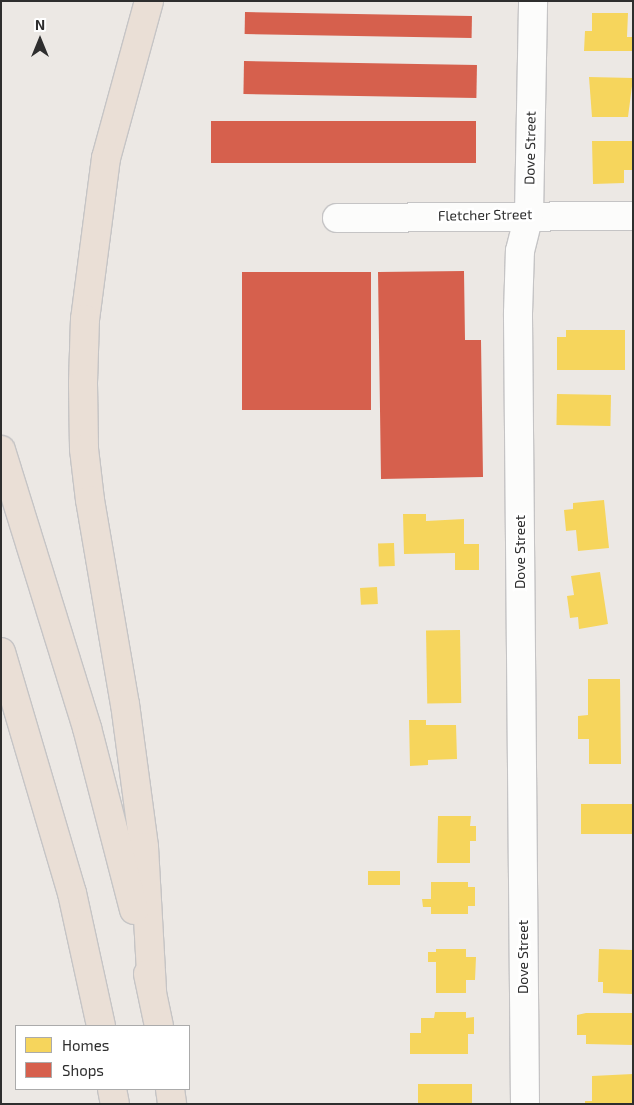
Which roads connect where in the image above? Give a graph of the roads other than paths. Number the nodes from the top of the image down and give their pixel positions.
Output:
1 (149, 1) edge
2 (533, 1) edge
3 (529, 214) junction
4 (633, 216) edge
5 (337, 218) dead end
6 (1, 450) edge
7 (1, 652) edge
8 (1, 721) edge
9 (72, 893) junction
10 (152, 992) junction
11 (101, 1025) edge
12 (159, 1025) edge
13 (112, 1090) edge
14 (170, 1090) edge
15 (115, 1104) edge
16 (172, 1104) edge
17 (525, 1104) edge

1 - 10 highway
2 - 3 street, Dove Street
3 - 4 street, Fletcher Street
3 - 5 street, Fletcher Street
3 - 17 street, Dove Street
6 - 10 highway
7 - 9 highway
8 - 9 highway
9 - 11 highway
10 - 12 highway
13 - 15 highway
14 - 16 highway

